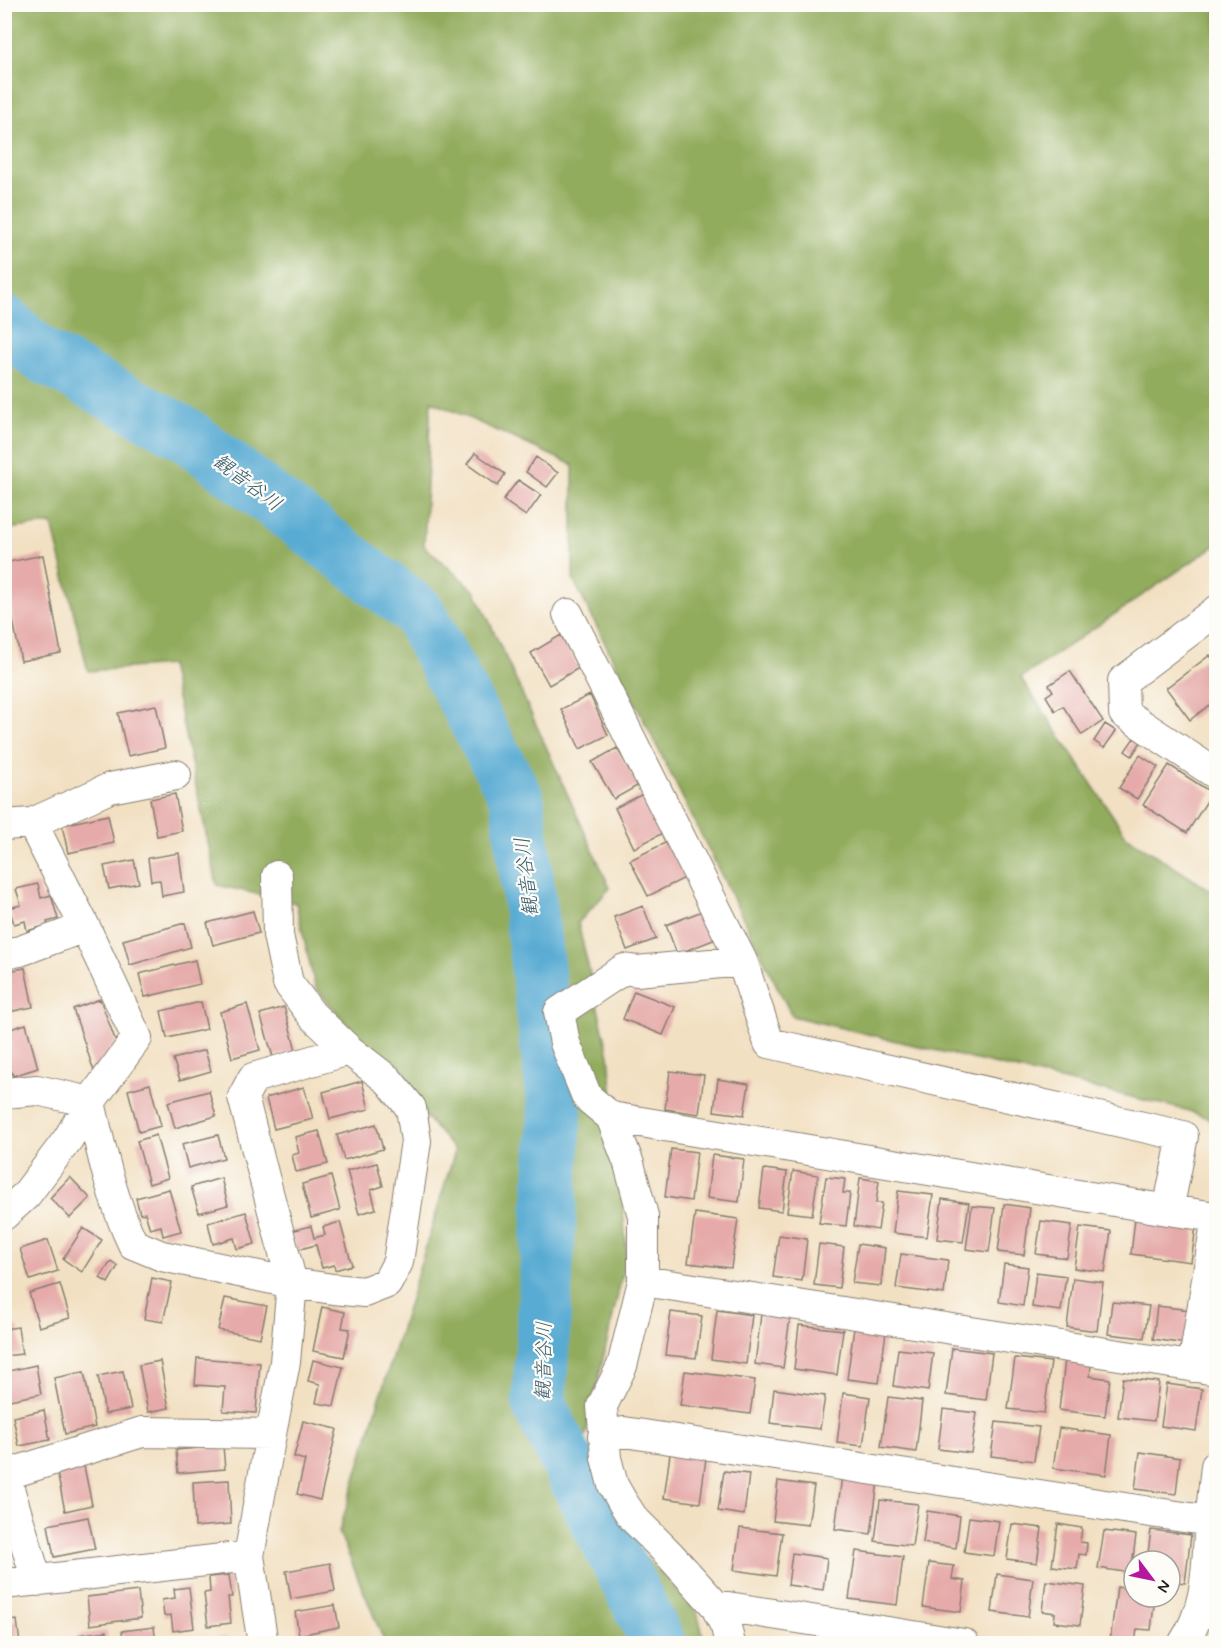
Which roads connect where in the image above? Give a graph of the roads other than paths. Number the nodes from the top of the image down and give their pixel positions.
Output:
1 (1216, 611) edge
2 (568, 614) dead end
3 (1216, 774) edge
4 (176, 775) dead end
5 (18, 824) edge
6 (277, 876) dead end
7 (86, 927) junction
8 (4, 954) edge
9 (742, 962) junction
10 (349, 1050) junction
11 (4, 1093) edge
12 (90, 1102) junction
13 (611, 1117) junction
14 (1168, 1210) junction
15 (4, 1215) edge
16 (1216, 1217) edge
17 (1216, 1223) edge
18 (643, 1281) junction
19 (292, 1283) junction
20 (1205, 1369) edge
21 (271, 1434) junction
22 (603, 1436) junction
23 (1216, 1466) edge
24 (5, 1473) edge
25 (1210, 1521) junction
26 (249, 1556) junction
27 (37, 1581) junction
28 (4, 1584) edge
29 (715, 1605) junction
30 (263, 1644) edge
31 (730, 1644) edge
32 (964, 1644) edge
33 (1183, 1644) edge

1 - 3 street
2 - 9 street
4 - 5 street
5 - 7 street
6 - 10 street
7 - 8 street
7 - 12 street
9 - 13 street
9 - 14 street
10 - 19 street
10 - 19 street
11 - 12 street
12 - 15 street
12 - 19 street
13 - 14 street
13 - 18 street
14 - 16 street
17 - 20 street
18 - 20 street
18 - 22 street
19 - 21 street
21 - 24 street
21 - 26 street
22 - 25 street
22 - 29 street
23 - 25 street
24 - 27 street
25 - 33 street
26 - 27 street
26 - 30 street
27 - 28 street
29 - 31 street
29 - 32 street

